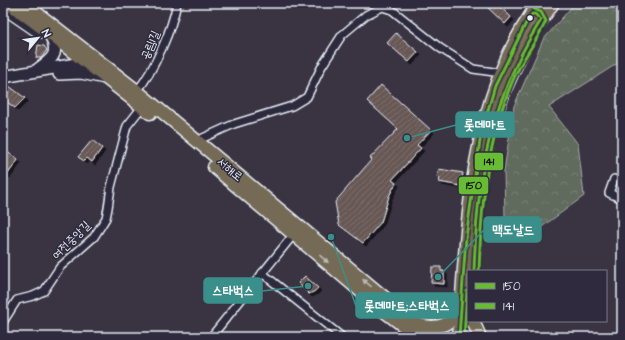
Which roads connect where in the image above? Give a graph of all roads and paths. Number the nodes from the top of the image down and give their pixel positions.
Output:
1 (9, 3) edge
2 (24, 3) edge
3 (176, 3) edge
4 (539, 3) edge
5 (553, 3) edge
6 (3, 10) edge
7 (536, 17) junction
8 (49, 33) junction
9 (92, 61) junction
10 (36, 71) junction
11 (501, 73) junction
12 (3, 77) edge
13 (109, 80) junction
14 (137, 91) junction
15 (142, 107) junction
16 (203, 138) junction
17 (614, 178) dead end
18 (622, 199) edge
19 (297, 230) junction
20 (474, 270) edge
21 (262, 274) junction
22 (465, 293) edge
23 (3, 322) edge
24 (472, 322) edge
25 (472, 322) edge
26 (414, 333) edge
27 (211, 337) edge
28 (342, 337) edge
29 (435, 337) edge
30 (459, 337) edge
31 (470, 337) edge
32 (480, 337) edge

1 - 8 main road, 서해로
2 - 9 main road, 서해로
3 - 14 street, 공림1길
4 - 7 main road
5 - 7 main road
6 - 8 street
7 - 11 main road
7 - 20 main road
8 - 9 main road, 서해로
8 - 10 main road
9 - 10 main road
9 - 13 main road, 서해로
9 - 14 main road, 서해로
10 - 12 main road
10 - 13 main road
11 - 16 street
11 - 22 main road
13 - 15 main road, 서해로
14 - 16 main road
14 - 19 main road, 서해로
15 - 19 main road, 서해로
15 - 23 street, 여전중앙길
16 - 19 main road
17 - 18 street
19 - 21 street
26 -> 19 main road, 서해로
19 -> 26 main road, 서해로
21 - 27 street
21 - 28 street
22 - 26 main road
22 - 30 main road
24 - 31 main road
25 - 32 main road
26 - 29 main road, 서해로

